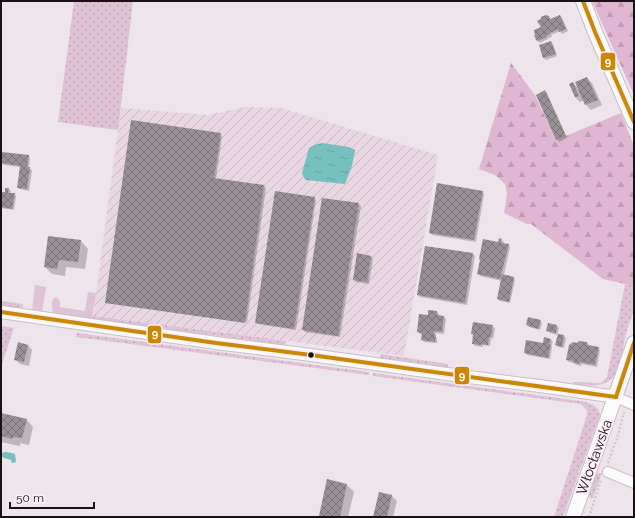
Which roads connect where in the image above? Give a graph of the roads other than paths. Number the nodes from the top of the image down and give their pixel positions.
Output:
1 (583, 1) edge
2 (634, 122) edge
3 (1, 312) edge
4 (634, 343) edge
5 (625, 402) edge
6 (606, 471) road end
7 (634, 483) edge
8 (573, 517) edge

1 - 2 main road
3 - 5 street
4 - 5 main road, Włocławska
5 - 8 main road, Włocławska
6 - 7 street

